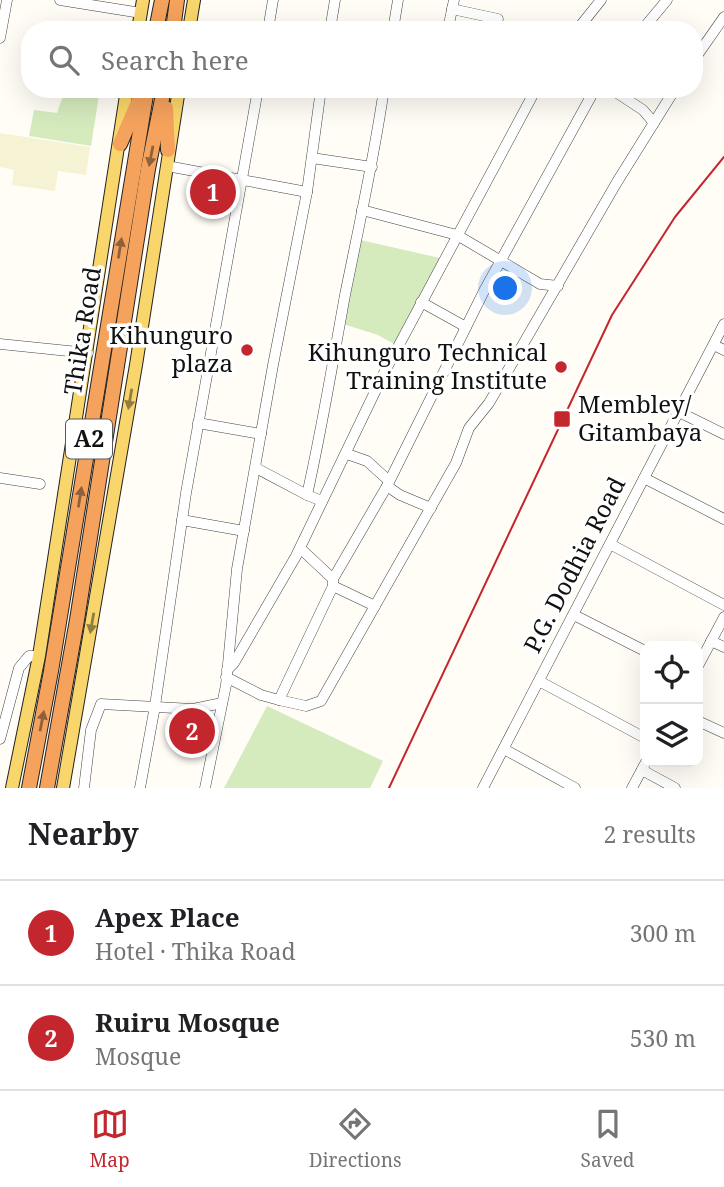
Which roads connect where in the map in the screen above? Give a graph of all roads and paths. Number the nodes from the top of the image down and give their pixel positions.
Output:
1 (7, 0) edge
2 (60, 0) edge
3 (159, 0) edge
4 (194, 0) edge
5 (273, 0) edge
6 (335, 0) edge
7 (398, 0) edge
8 (601, 0) edge
9 (667, 0) edge
10 (586, 1) edge
11 (178, 2) edge
12 (453, 4) edge
13 (142, 7) edge
14 (592, 11) junction
15 (724, 17) edge
16 (498, 19) dead end
17 (157, 21) edge
18 (175, 21) edge
19 (190, 21) edge
20 (270, 21) edge
21 (332, 21) edge
22 (394, 21) edge
23 (584, 21) edge
24 (650, 21) edge
25 (0, 38) edge
26 (703, 47) edge
27 (126, 98) edge
28 (141, 98) edge
29 (144, 98) edge
30 (162, 98) edge
31 (165, 98) edge
32 (177, 98) edge
33 (257, 98) edge
34 (320, 98) edge
35 (383, 98) edge
36 (532, 98) edge
37 (590, 98) edge
38 (625, 98) edge
39 (669, 98) edge
40 (654, 123) junction
41 (120, 144) junction
42 (168, 150) junction
43 (312, 158) junction
44 (167, 166) junction
45 (372, 167) junction
46 (243, 180) junction
47 (307, 192) junction
48 (362, 210) junction
49 (457, 235) junction
50 (500, 261) junction
51 (116, 276) junction
52 (558, 286) junction
53 (421, 302) junction
54 (94, 311) junction
55 (724, 324) edge
56 (466, 327) junction
57 (0, 344) edge
58 (719, 347) edge
59 (88, 353) junction
60 (677, 411) junction
61 (198, 423) junction
62 (261, 434) junction
63 (724, 434) edge
64 (347, 454) junction
65 (256, 468) junction
66 (0, 478) edge
67 (644, 478) junction
68 (40, 484) dead end
69 (388, 484) junction
70 (307, 495) junction
71 (322, 501) junction
72 (431, 508) junction
73 (724, 519) edge
74 (182, 520) junction
75 (244, 531) junction
76 (610, 544) junction
77 (300, 548) junction
78 (333, 582) junction
79 (724, 605) edge
80 (375, 606) junction
81 (574, 615) junction
82 (724, 617) edge
83 (711, 641) junction
84 (724, 647) edge
85 (228, 648) junction
86 (640, 648) edge
87 (243, 649) junction
88 (39, 656) junction
89 (703, 656) edge
90 (227, 674) junction
91 (539, 681) junction
92 (279, 700) junction
93 (222, 703) junction
94 (155, 706) junction
95 (703, 722) edge
96 (73, 733) junction
97 (724, 733) edge
98 (90, 735) junction
99 (640, 735) edge
100 (0, 738) edge
101 (504, 749) junction
102 (643, 767) edge
103 (645, 767) edge
104 (8, 786) edge
105 (29, 788) edge
106 (47, 788) edge
107 (63, 788) edge
108 (84, 788) edge
109 (140, 788) edge
110 (205, 788) edge
111 (483, 788) edge
112 (575, 788) edge
113 (632, 788) edge
114 (675, 788) edge

1 - 25 street
2 - 13 street
3 - 17 highway
4 - 19 main road
5 - 20 street
6 - 21 street
7 - 22 street
8 - 14 street
9 - 24 street
10 - 14 street
11 - 18 highway
12 - 16 street
14 - 23 street
15 - 26 street
27 - 41 main road, Thika Road
28 - 41 highway
51 -> 29 highway, Thika Road / A2
30 -> 106 highway, Thika Road / A2
31 - 42 highway
32 - 42 main road
33 - 46 street
34 - 43 street
35 - 45 street
36 - 49 street
37 - 50 street
38 - 40 street
39 - 40 street
40 - 52 street
41 - 54 main road, Thika Road
42 - 44 main road
43 - 45 street
43 - 47 street
44 - 46 street
44 -> 96 main road
45 - 48 street
46 - 47 street
46 - 61 street
47 - 62 street
48 - 49 street
48 - 70 street
49 - 50 street
49 - 53 street
50 - 52 street
50 - 56 street
51 - 54 main road
105 -> 51 highway, Thika Road / A2
52 - 72 street
53 - 56 street
53 - 64 street
54 - 59 main road, Thika Road
55 - 58 street, P.G. Dodhia Road
56 - 69 street
57 - 59 street
58 - 60 street, P.G. Dodhia Road
59 - 88 main road, Thika Road
60 - 63 street
60 - 67 street, P.G. Dodhia Road
61 - 62 street
61 - 74 street
62 - 65 street
64 - 69 street
64 - 71 street
65 - 70 street
65 - 75 street
66 - 68 street
67 - 73 street
67 - 76 street, P.G. Dodhia Road
69 - 72 street
69 - 78 street
70 - 71 street
71 - 77 street
72 - 80 street
74 - 75 street
74 - 94 street
75 - 85 street
76 - 79 street
76 - 81 street, P.G. Dodhia Road
77 - 78 street
77 - 87 street
78 - 80 street
78 - 92 street
80 - 92 street
81 - 86 street
81 - 91 street, P.G. Dodhia Road
82 - 83 street
83 - 84 street
83 - 89 street
85 - 87 street
85 - 90 street
87 - 90 street
88 - 100 street
88 - 104 main road, Thika Road
90 - 92 street
90 - 93 street
91 - 99 street
91 - 101 street, P.G. Dodhia Road
93 - 94 street
93 - 110 street
94 - 98 street
94 - 109 street
95 - 97 street
96 - 98 street
96 - 107 main road
98 - 108 street
101 - 111 street, P.G. Dodhia Road
101 - 112 street
102 - 113 street
103 - 114 street

